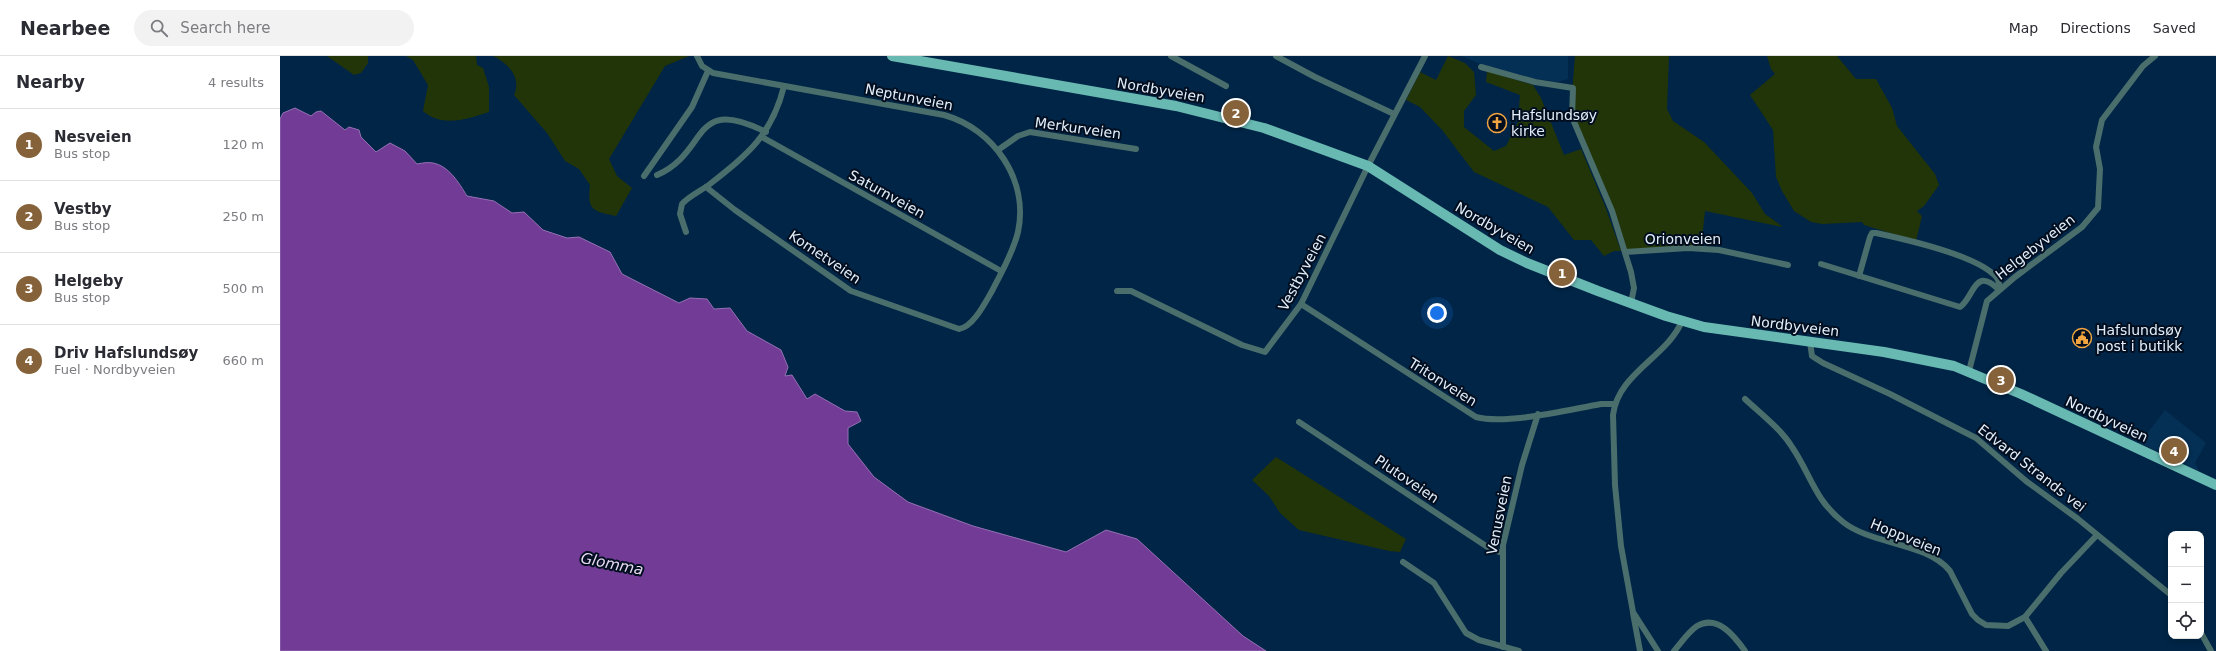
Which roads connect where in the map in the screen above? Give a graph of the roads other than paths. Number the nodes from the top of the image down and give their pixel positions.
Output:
1 (697, 56) edge
2 (892, 56) edge
3 (1171, 56) edge
4 (1276, 56) edge
5 (1425, 56) edge
6 (2155, 56) edge
7 (1481, 67) dead end
8 (708, 71) junction
9 (784, 86) junction
10 (1226, 86) dead end
11 (1394, 114) junction
12 (764, 134) junction
13 (1136, 149) dead end
14 (998, 150) junction
15 (1368, 166) junction
16 (657, 175) dead end
17 (644, 176) dead end
18 (706, 187) junction
19 (686, 232) dead end
20 (1625, 252) junction
21 (1821, 264) dead end
22 (1788, 266) dead end
23 (1001, 271) junction
24 (1859, 276) junction
25 (1999, 290) junction
26 (1117, 291) dead end
27 (1631, 303) junction
28 (1301, 304) junction
29 (1682, 321) junction
30 (966, 327) joint
31 (1810, 342) junction
32 (1969, 371) junction
33 (1745, 399) dead end
34 (1614, 404) junction
35 (1538, 414) junction
36 (1299, 422) dead end
37 (2216, 485) edge
38 (2097, 535) junction
39 (1502, 553) junction
40 (1403, 562) dead end
41 (2168, 593) edge
42 (1633, 612) junction
43 (2025, 617) junction
44 (2204, 638) edge
45 (1503, 647) junction
46 (1519, 651) edge
47 (1640, 651) edge
48 (1658, 651) edge
49 (1674, 651) edge
50 (1745, 651) edge
51 (2046, 651) edge
52 (2211, 651) edge

1 - 8 street
2 - 15 main road, Nordbyveien
3 - 10 street
4 - 11 street
5 - 11 street, Vestbyveien
6 - 25 street, Helgebyveien
7 - 20 street
8 - 9 street, Neptunveien
8 - 17 street
9 - 12 street
9 - 14 street, Neptunveien
11 - 15 street, Vestbyveien
12 - 16 street, Saturnveien
12 - 18 street
12 - 23 street, Saturnveien
13 - 14 street, Merkurveien
14 - 23 street, Neptunveien
15 - 27 main road, Nordbyveien
15 - 28 street, Vestbyveien
18 - 19 street
18 - 30 street, Kometveien
20 - 22 street, Orionveien
20 - 27 street
21 - 24 street, Helgebyveien
23 - 30 street, Neptunveien
24 - 25 street, Helgebyveien
24 - 25 street, Helgebyveien
25 - 32 street, Helgebyveien
26 - 28 street, Vestbyveien
27 - 29 main road, Nordbyveien
28 - 35 street, Tritonveien
29 - 31 main road, Nordbyveien
29 - 34 street
31 - 32 main road, Nordbyveien
31 - 38 street, Edvard Strands vei
32 - 37 main road, Nordbyveien
33 - 43 street, Hoppveien
34 - 35 street, Tritonveien
34 - 42 street
35 - 39 street, Venusveien
36 - 39 street, Plutoveien
38 - 41 street, Edvard Strands vei
38 - 43 street, Hoppveien
39 - 45 street, Venusveien
40 - 45 street
42 - 47 street
42 - 48 street
43 - 51 street
44 - 52 street
45 - 46 street
49 - 50 street

